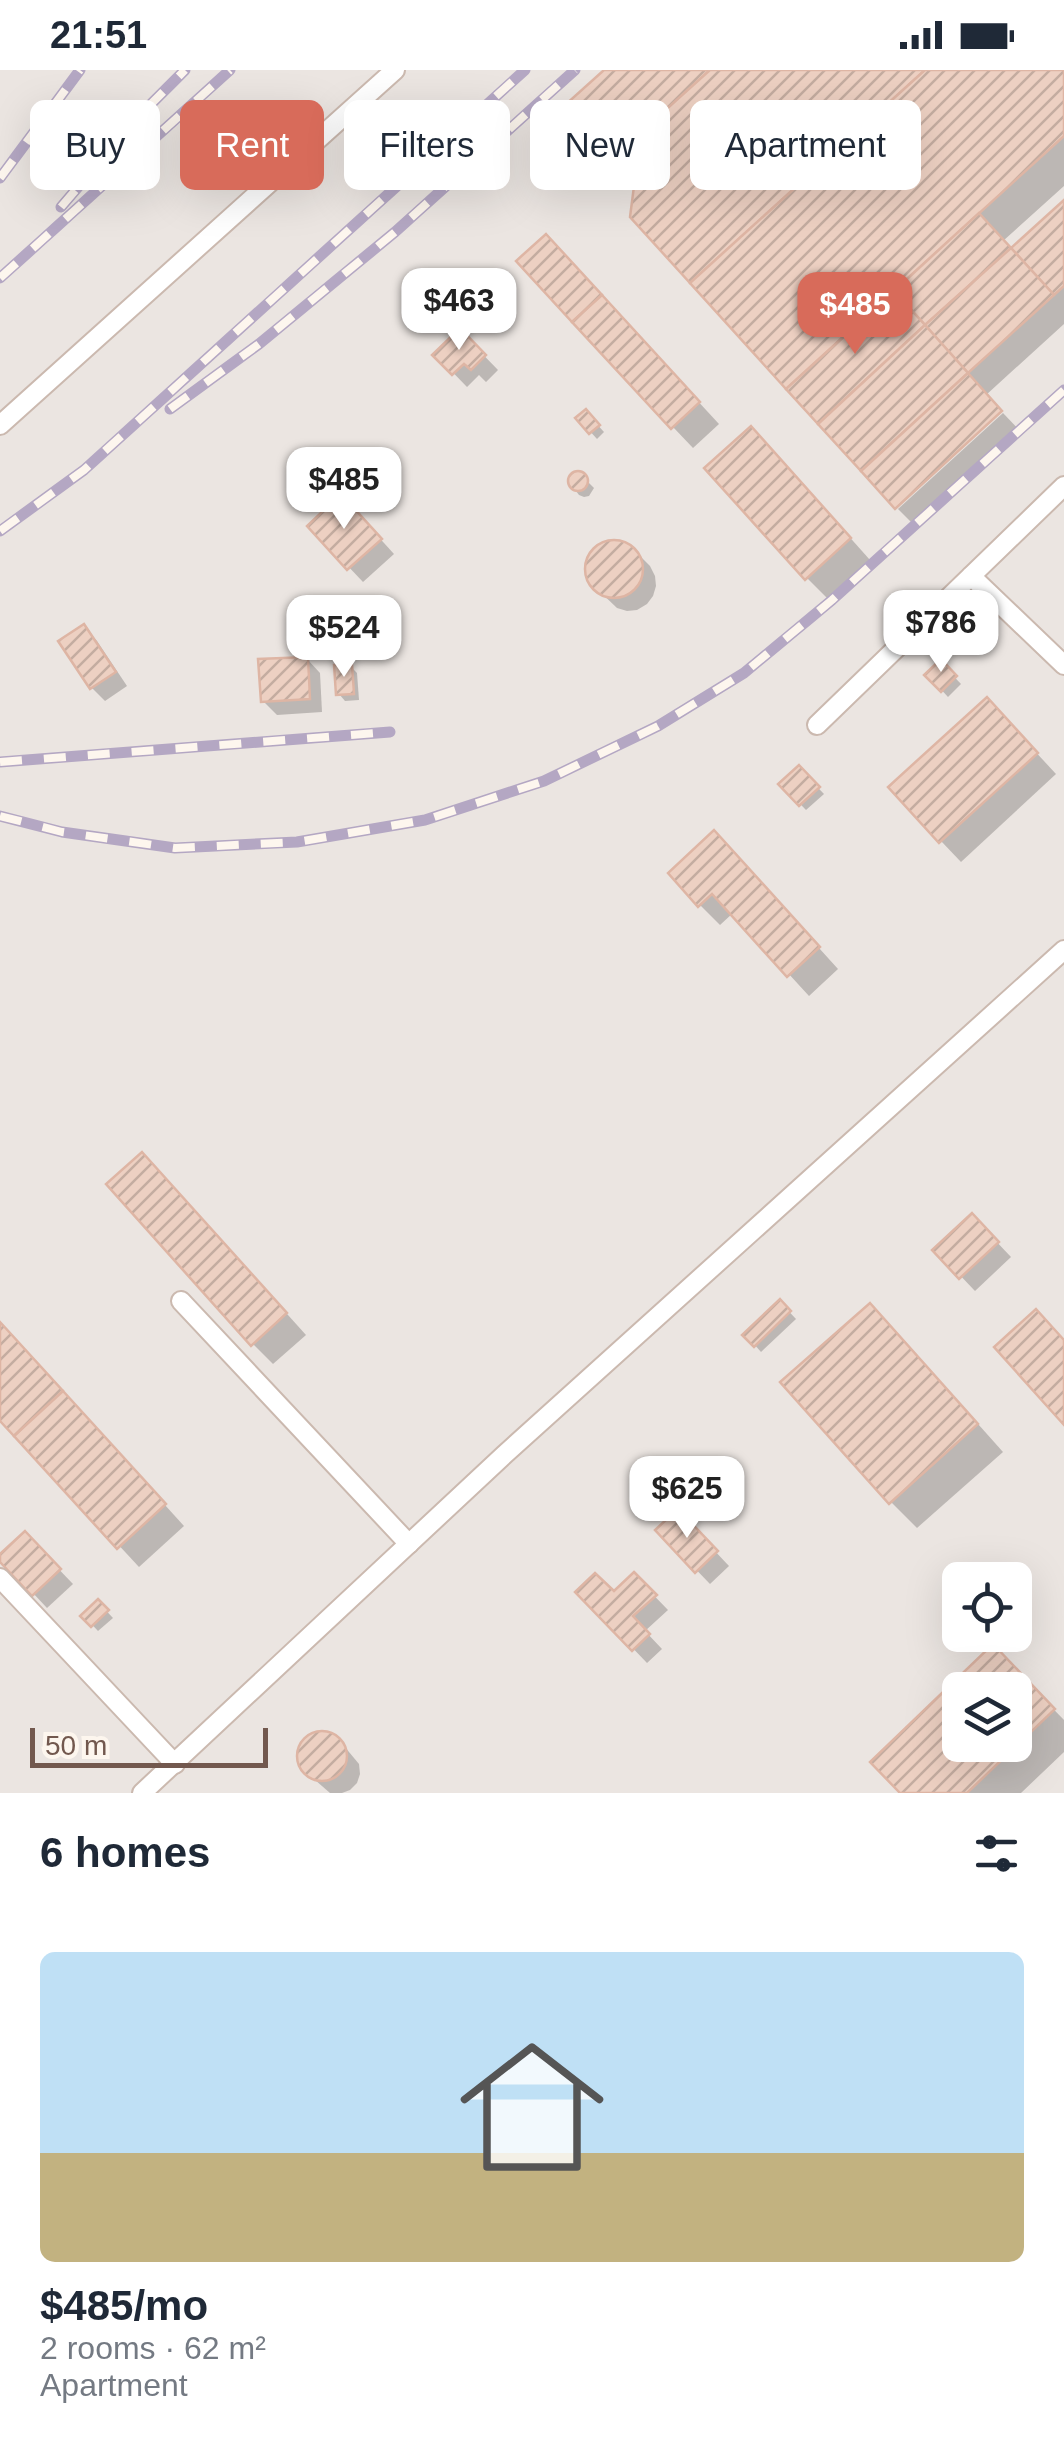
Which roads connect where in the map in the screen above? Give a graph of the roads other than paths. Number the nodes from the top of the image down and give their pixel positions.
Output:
1 (395, 70) edge
2 (0, 426) edge
3 (1064, 486) edge
4 (971, 576) junction
5 (1064, 666) edge
6 (816, 725) dead end
7 (1064, 950) edge
8 (181, 1301) dead end
9 (409, 1544) junction
10 (0, 1578) edge
11 (175, 1764) junction
12 (142, 1793) edge

1 - 2 lane
3 - 4 lane
4 - 5 lane
4 - 6 lane
7 - 9 lane
8 - 9 lane
9 - 11 lane
10 - 11 lane
11 - 12 lane

